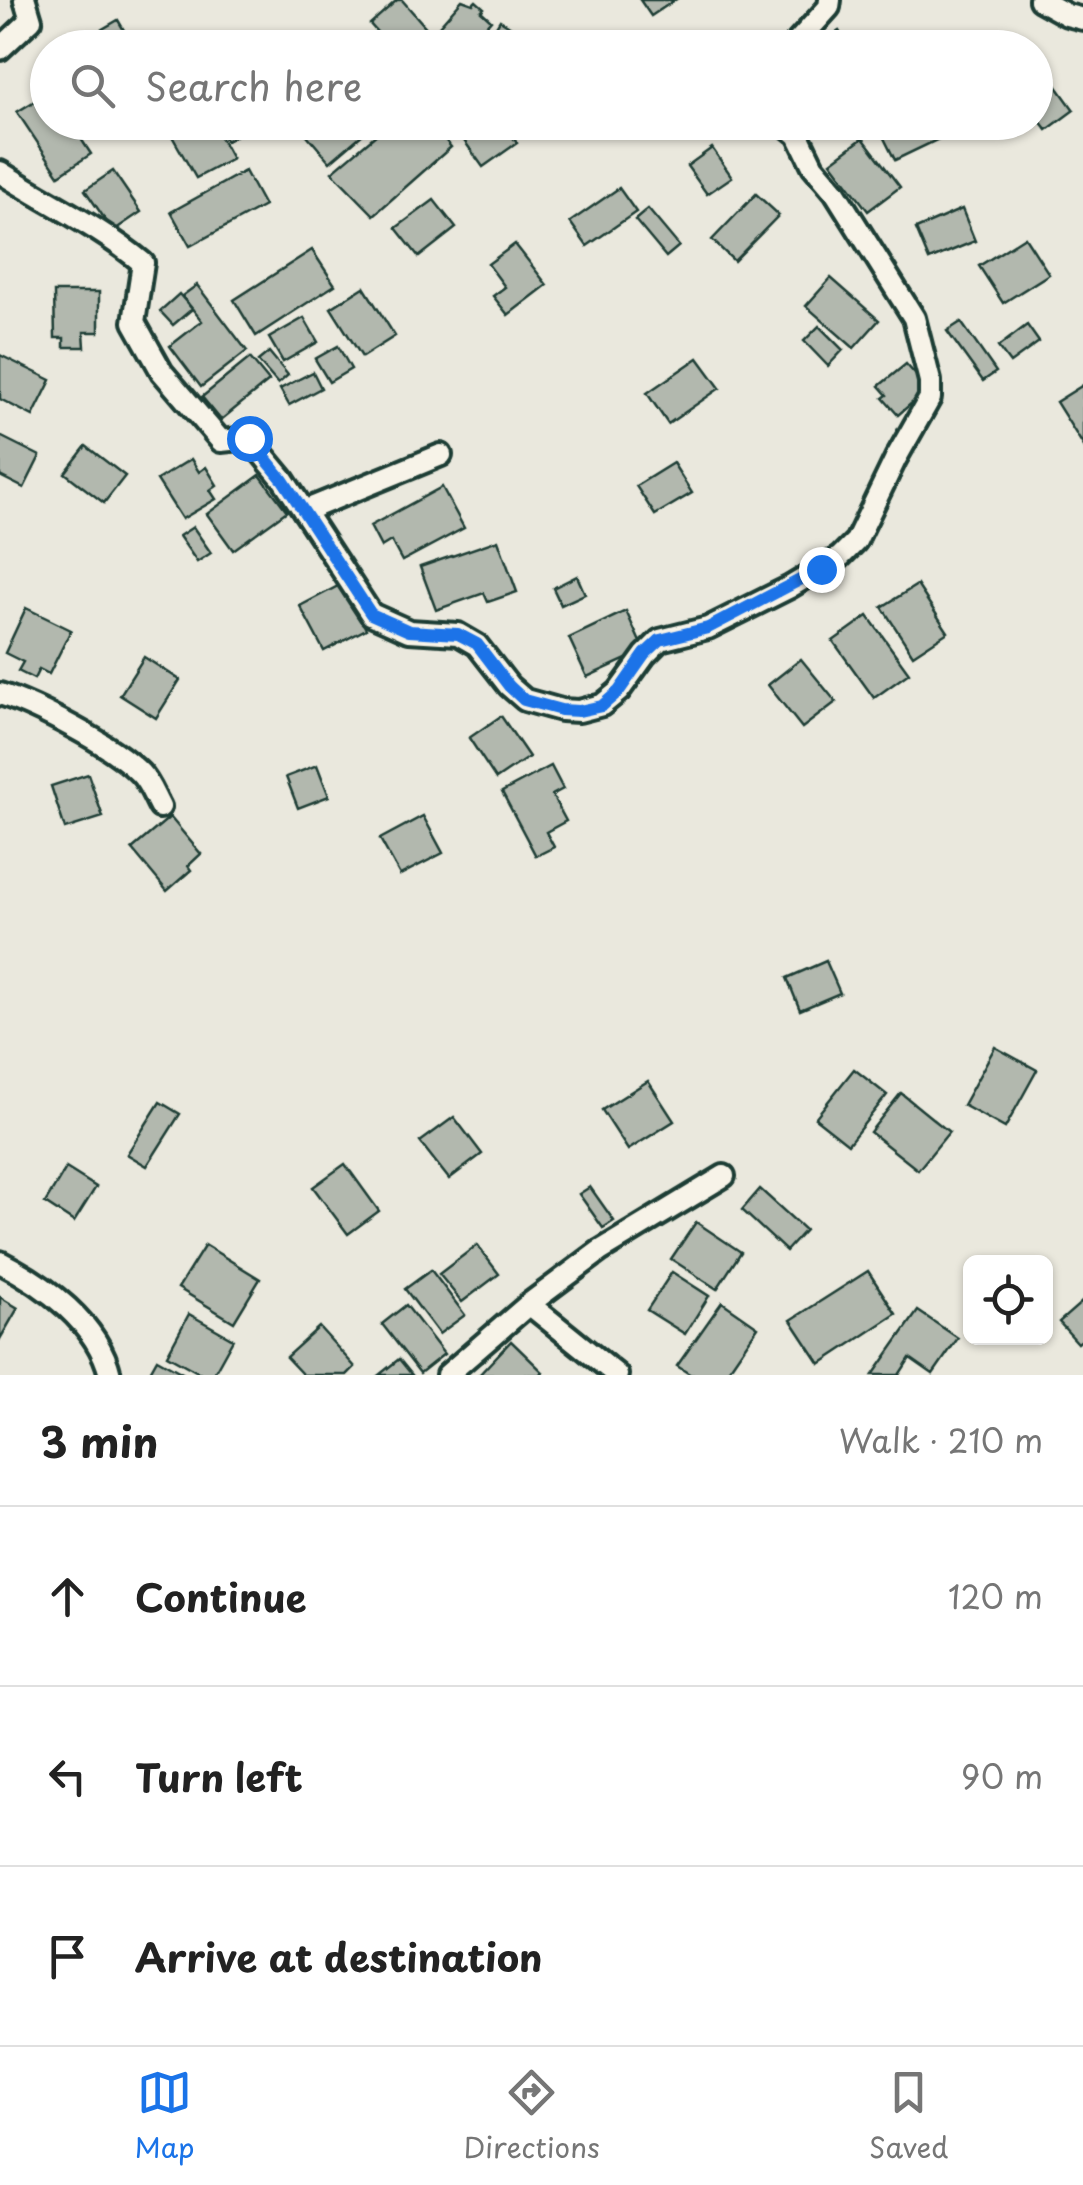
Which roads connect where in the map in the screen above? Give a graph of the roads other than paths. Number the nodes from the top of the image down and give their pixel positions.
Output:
1 (25, 0) edge
2 (830, 0) edge
3 (1040, 0) edge
4 (1083, 19) edge
5 (808, 30) edge
6 (0, 49) edge
7 (800, 140) edge
8 (0, 172) edge
9 (441, 455) dead end
10 (304, 511) junction
11 (0, 694) edge
12 (160, 808) dead end
13 (724, 1176) dead end
14 (0, 1262) edge
15 (528, 1304) junction
16 (110, 1375) edge
17 (447, 1375) edge
18 (617, 1375) edge

1 - 6 street
2 - 5 street
3 - 4 street
7 - 10 street
8 - 10 street
9 - 10 street
11 - 12 street
13 - 15 street
14 - 16 street
15 - 17 street
15 - 18 street

